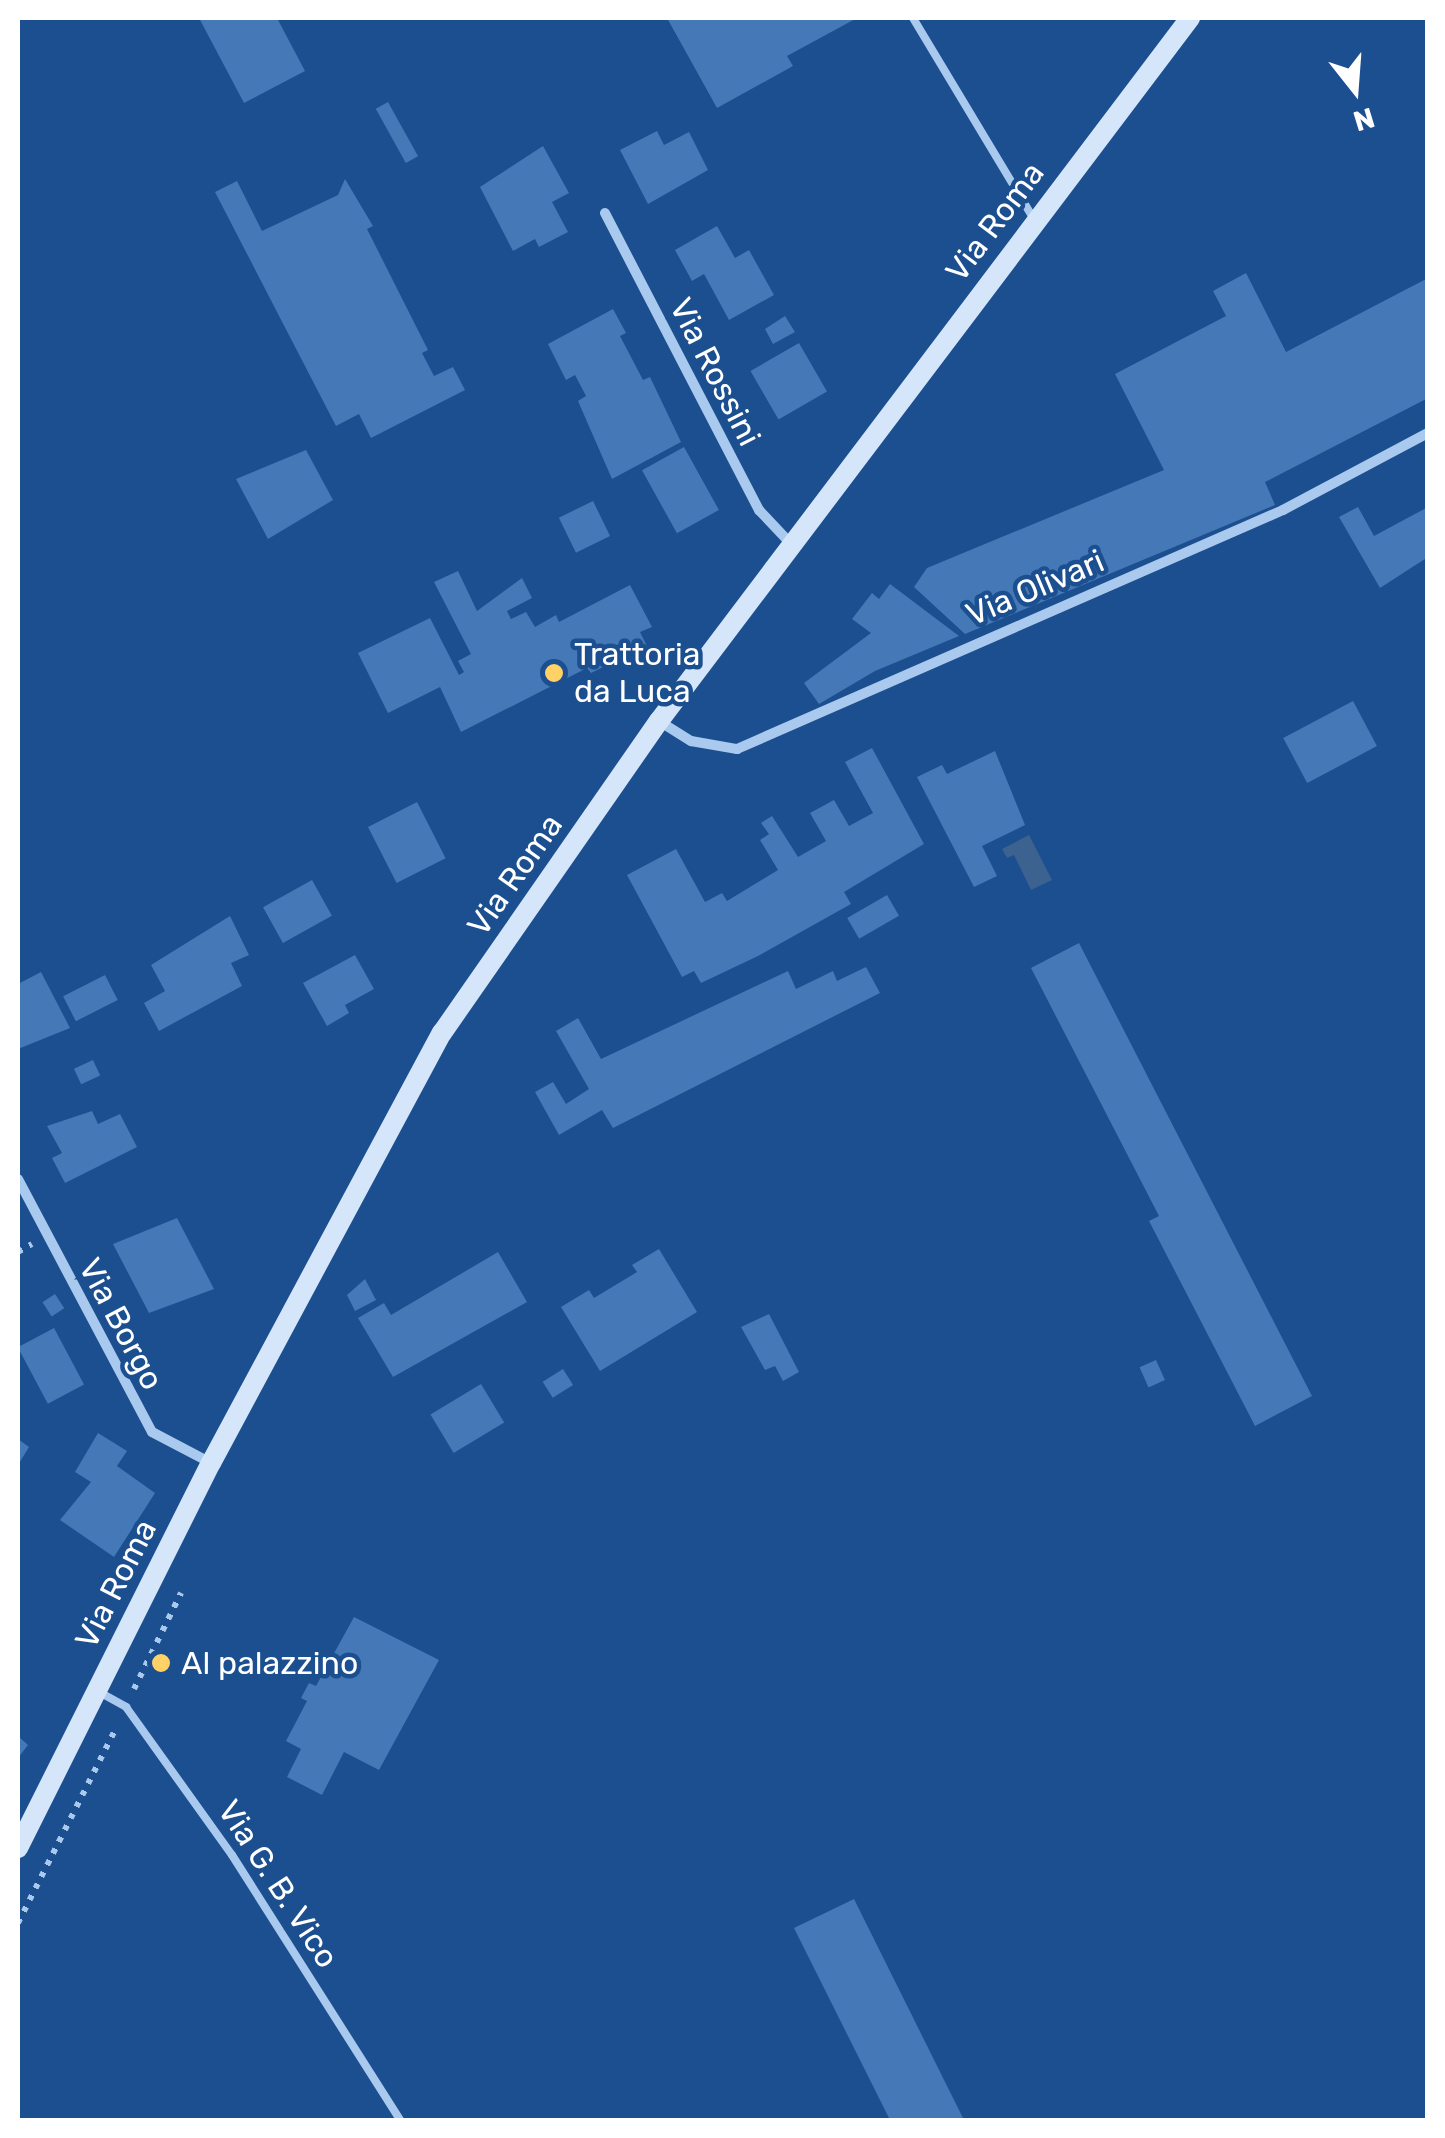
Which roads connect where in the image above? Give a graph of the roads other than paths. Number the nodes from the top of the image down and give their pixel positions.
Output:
1 (913, 18) edge
2 (1190, 18) edge
3 (605, 213) dead end
4 (1034, 219) junction
5 (1428, 433) edge
6 (793, 546) junction
7 (658, 720) junction
8 (18, 1179) edge
9 (210, 1464) junction
10 (96, 1691) junction
11 (18, 1848) edge
12 (400, 2120) edge

1 - 4 lane
2 - 4 main road, Via Roma
3 - 6 street, Via Rossini
4 - 6 main road, Via Roma
5 - 7 street, Via Olivari
6 - 7 main road, Via Roma
7 - 9 main road, Via Roma
8 - 9 street, Via Borgo
9 - 10 main road, Via Roma
10 - 11 main road, Via Roma
10 - 12 lane, Via G. B. Vico

